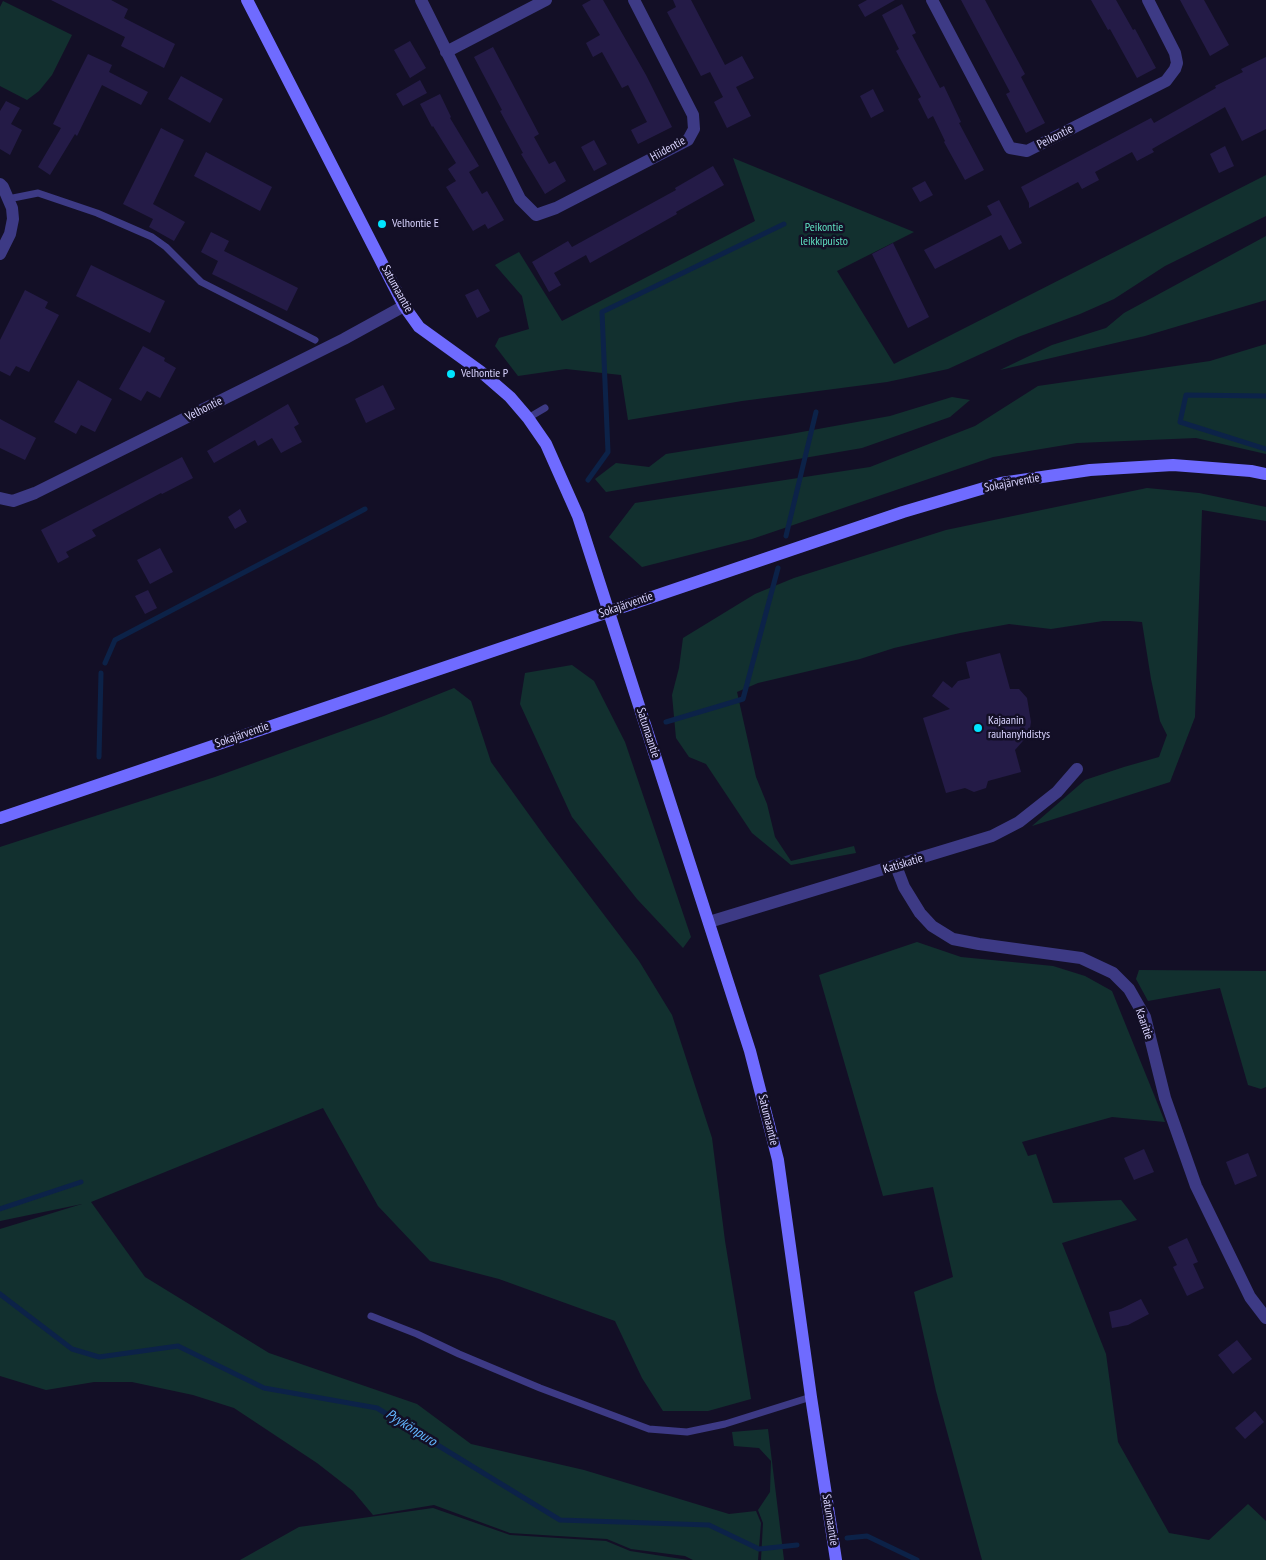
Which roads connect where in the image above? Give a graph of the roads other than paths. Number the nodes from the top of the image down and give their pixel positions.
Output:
1 (247, 0) edge
2 (421, 0) edge
3 (546, 0) edge
4 (634, 0) edge
5 (932, 0) edge
6 (1148, 0) edge
7 (446, 52) junction
8 (0, 184) edge
9 (8, 199) junction
10 (0, 254) edge
11 (404, 306) junction
12 (315, 340) dead end
13 (544, 408) dead end
14 (528, 418) junction
15 (1266, 474) edge
16 (0, 498) edge
17 (609, 610) junction
18 (1077, 769) dead end
19 (0, 818) edge
20 (896, 866) junction
21 (710, 922) junction
22 (371, 1316) dead end
23 (1266, 1318) edge
24 (810, 1398) junction
25 (836, 1560) edge

1 - 11 street, Satumaantie
2 - 7 street
3 - 7 street
4 - 7 street, Hiidentie
5 - 6 street, Peikontie
8 - 9 street
9 - 10 street
9 - 12 lane
11 - 14 street, Satumaantie
11 - 16 street, Velhontie
13 - 14 lane
14 - 17 street, Satumaantie
15 - 17 street, Sokajärventie
17 - 19 street, Sokajärventie
17 - 21 street, Satumaantie
18 - 20 street, Katiskatie
20 - 21 street, Katiskatie
20 - 23 street, Kaaritie
21 - 24 street, Satumaantie
22 - 24 lane
24 - 25 street, Satumaantie

